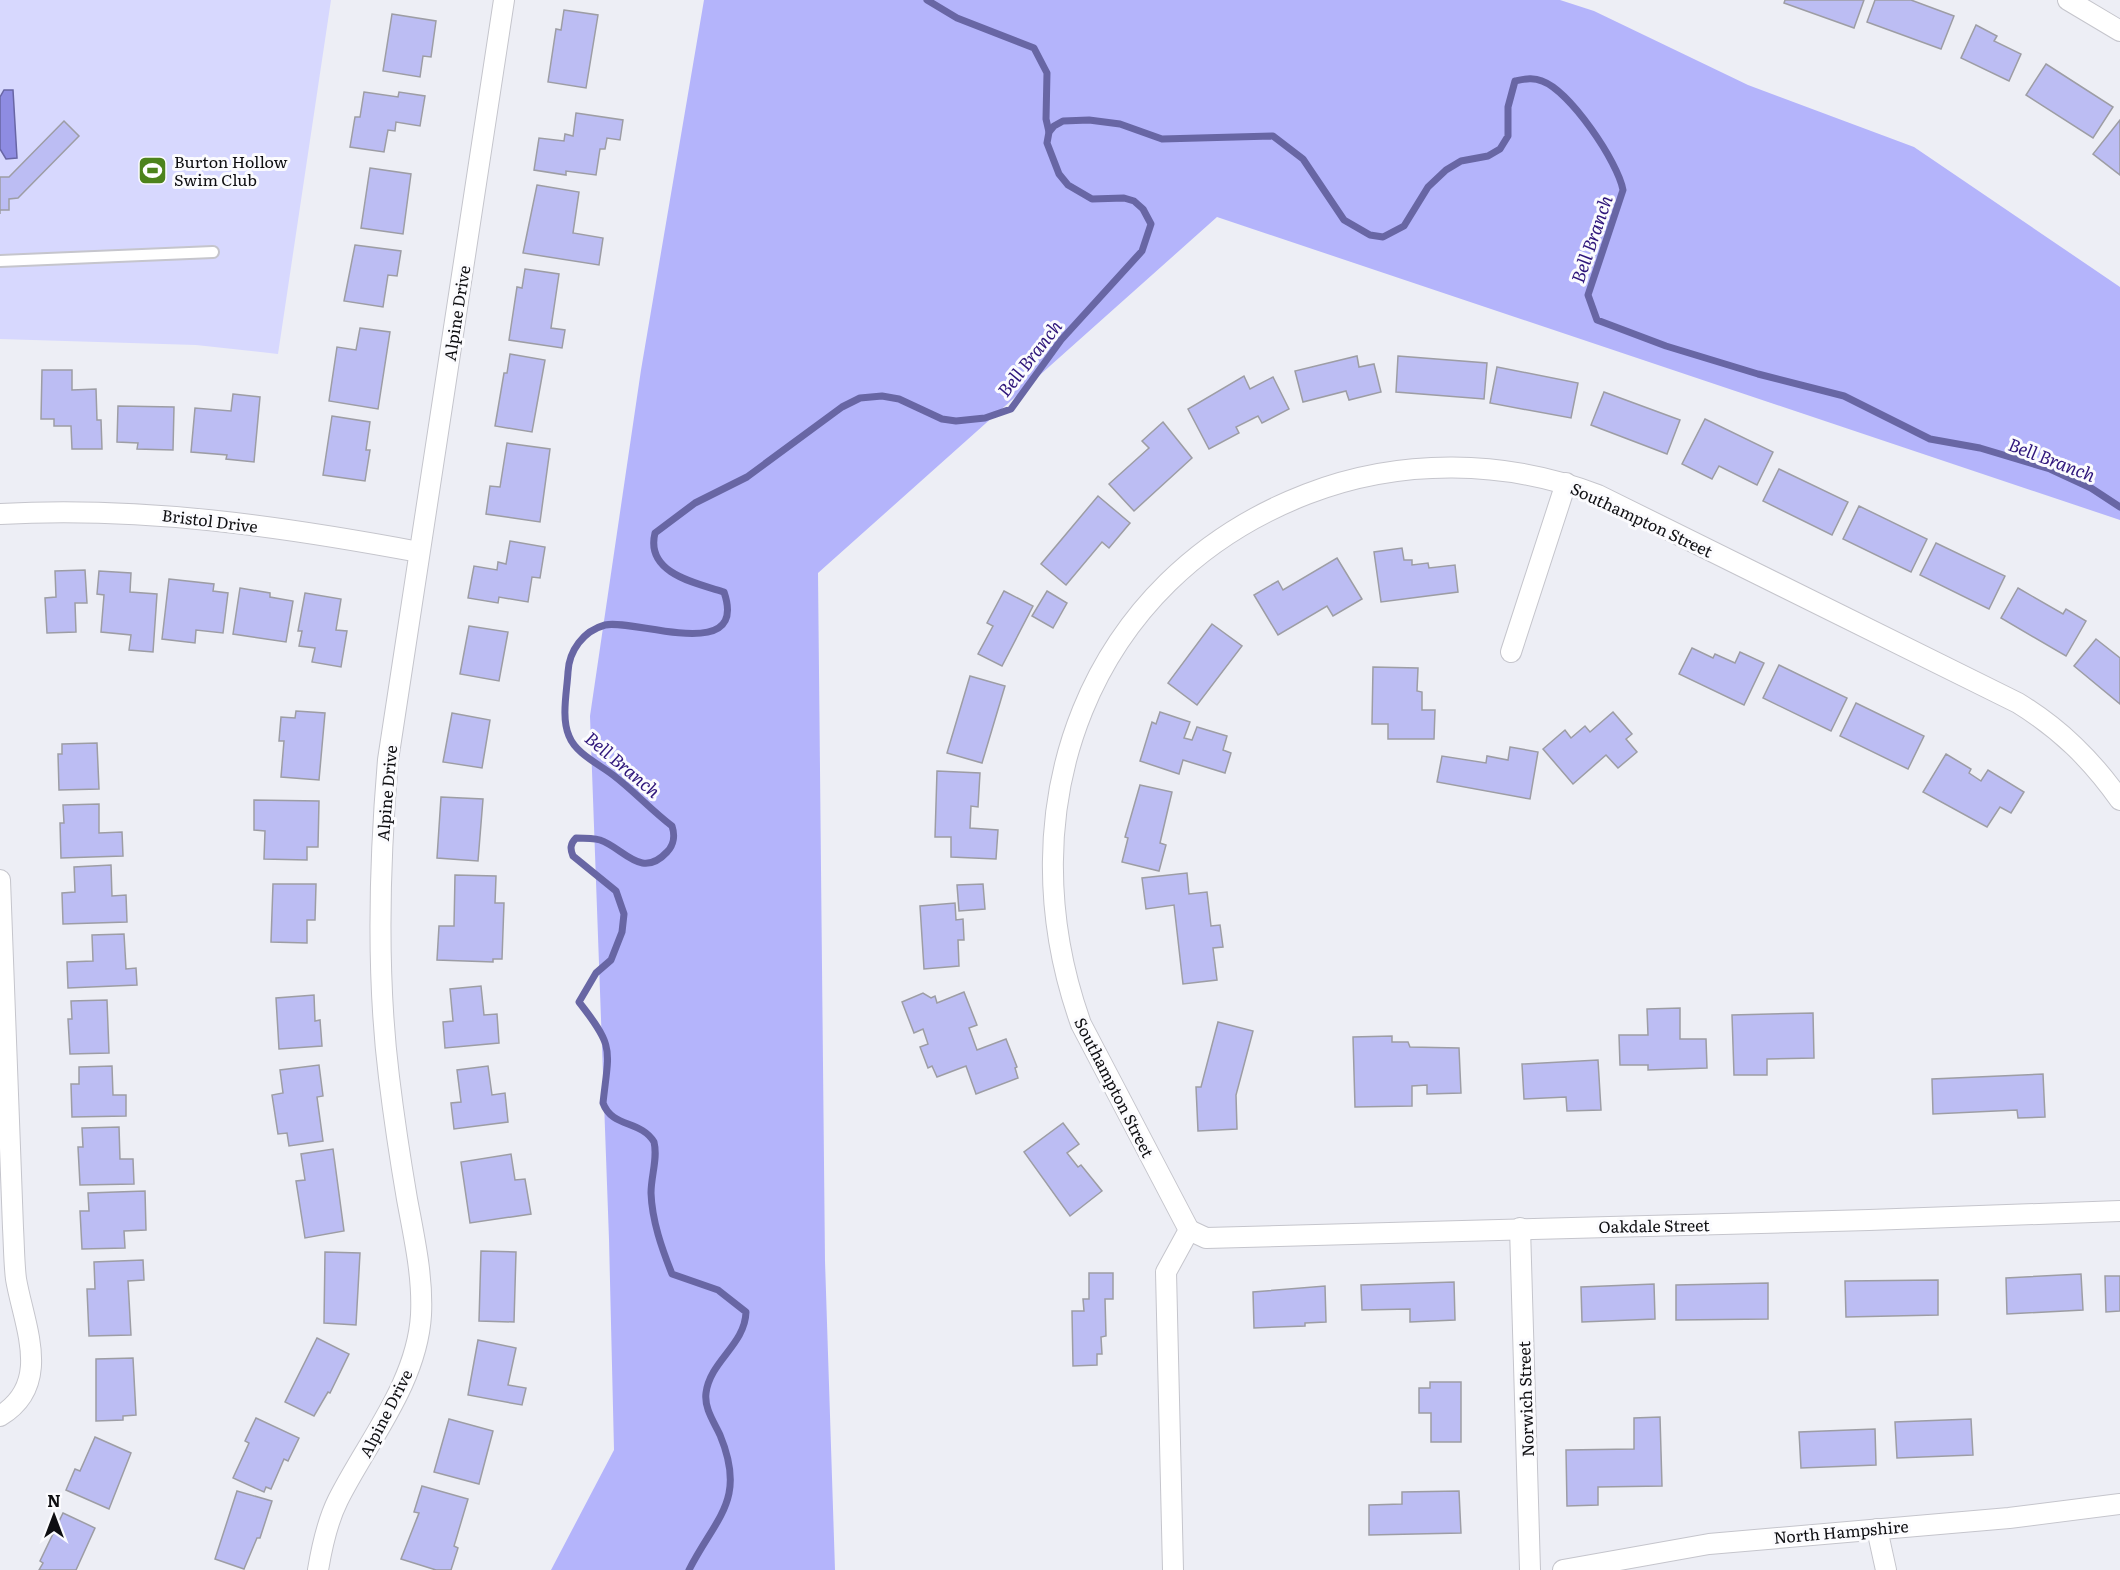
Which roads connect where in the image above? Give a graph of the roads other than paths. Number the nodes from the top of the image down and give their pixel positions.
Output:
1 (504, 0) edge
2 (2068, 0) edge
3 (2120, 31) edge
4 (213, 252) dead end
5 (0, 261) edge
6 (1566, 483) junction
7 (0, 514) edge
8 (419, 552) junction
9 (1511, 652) dead end
10 (2120, 800) edge
11 (0, 880) edge
12 (2120, 1211) edge
13 (1520, 1228) junction
14 (1189, 1230) junction
15 (0, 1416) edge
16 (2120, 1504) edge
17 (1877, 1529) junction
18 (318, 1570) edge
19 (1173, 1570) edge
20 (1530, 1570) edge
21 (1563, 1570) edge
22 (1886, 1570) edge

1 - 8 street, Alpine Drive
2 - 3 street
4 - 5 lane
6 - 9 street
6 - 10 street, Southampton Street
6 - 14 street, Southampton Street
7 - 8 street, Bristol Drive
8 - 18 street, Alpine Drive
11 - 15 street
12 - 13 street, Oakdale Street
13 - 14 street, Oakdale Street
13 - 20 street, Norwich Street
14 - 19 street
16 - 17 street, North Hampshire
17 - 21 street, North Hampshire
17 - 22 street

